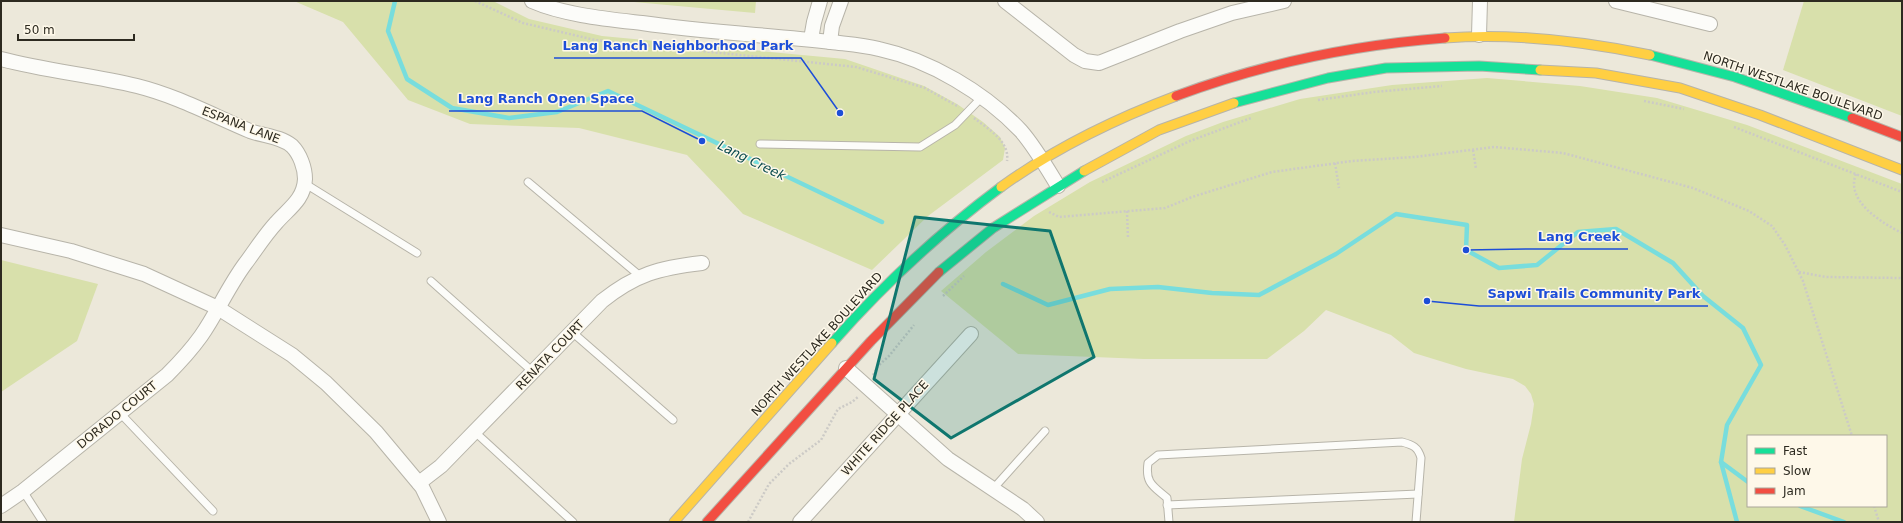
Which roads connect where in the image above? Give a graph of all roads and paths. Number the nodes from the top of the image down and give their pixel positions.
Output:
1 (475, 1) edge
2 (532, 1) edge
3 (820, 1) edge
4 (841, 1) edge
5 (1005, 1) edge
6 (1284, 1) edge
7 (1480, 1) edge
8 (1616, 1) edge
9 (1710, 24) dead end
10 (1480, 35) junction
11 (811, 39) junction
12 (830, 42) junction
13 (1, 59) edge
14 (1450, 85) dead end
15 (982, 97) junction
16 (1636, 100) dead end
17 (1316, 101) dead end
18 (1689, 110) dead end
19 (967, 112) junction
20 (1258, 116) dead end
21 (1731, 126) dead end
22 (1902, 137) edge
23 (760, 144) dead end
24 (1473, 150) junction
25 (1863, 155) junction
26 (1042, 161) junction
27 (1335, 163) junction
28 (1476, 169) dead end
29 (1902, 170) edge
30 (1856, 174) junction
31 (528, 182) dead end
32 (304, 183) junction
33 (1097, 184) dead end
34 (1058, 186) junction
35 (1339, 188) dead end
36 (1902, 192) edge
37 (1055, 209) dead end
38 (1126, 211) junction
39 (1049, 212) junction
40 (1044, 217) dead end
41 (1902, 233) edge
42 (1, 235) edge
43 (1128, 239) dead end
44 (417, 253) dead end
45 (702, 263) dead end
46 (1798, 272) junction
47 (968, 273) dead end
48 (640, 276) junction
49 (1902, 278) edge
50 (431, 281) dead end
51 (937, 301) dead end
52 (218, 308) junction
53 (915, 324) dead end
54 (572, 332) junction
55 (971, 334) dead end
56 (846, 368) junction
57 (533, 372) junction
58 (866, 386) junction
59 (120, 413) junction
60 (897, 414) junction
61 (673, 420) dead end
62 (1045, 430) dead end
63 (475, 432) junction
64 (1852, 435) edge
65 (419, 483) junction
66 (994, 489) junction
67 (23, 491) junction
68 (1418, 494) junction
69 (1167, 504) junction
70 (1, 506) edge
71 (1874, 507) edge
72 (213, 511) dead end
73 (43, 522) edge
74 (439, 522) edge
75 (573, 522) edge
76 (674, 522) edge
77 (707, 522) edge
78 (748, 522) edge
79 (800, 522) edge
80 (1037, 522) edge
81 (1169, 522) edge
82 (1416, 522) edge
83 (1879, 522) edge

1 - 19 path
2 - 11 street
3 - 11 street
4 - 12 street
5 - 6 street
7 - 10 street
8 - 9 street
10 - 22 main road, NORTH WESTLAKE BOULEVARD
10 - 26 main road, NORTH WESTLAKE BOULEVARD
11 - 12 street
12 - 15 street
13 - 32 street, ESPANA LANE
14 - 17 path
15 - 19 lane
15 - 26 street
16 - 18 path
19 - 23 lane
20 - 33 path
21 - 30 path
24 - 27 path
24 - 28 path
24 - 46 path
25 - 29 main road
25 - 30 path
25 - 34 main road
26 - 34 street
26 - 76 main road, NORTH WESTLAKE BOULEVARD
27 - 35 path
27 - 38 path
30 - 36 path
30 - 41 path
31 - 48 lane
32 - 44 lane
32 - 52 street, ESPANA LANE
34 - 56 main road
37 - 39 path
38 - 39 path
38 - 43 path
39 - 40 path
42 - 52 street
45 - 48 street, RENATA COURT
46 - 49 path
46 - 64 path
47 - 51 path
48 - 54 street, RENATA COURT
50 - 57 lane
52 - 59 street, DORADO COURT
52 - 65 street
53 - 58 path
54 - 57 street, RENATA COURT
54 - 61 lane
55 - 60 street, WHITE RIDGE PLACE
56 - 58 street
56 - 77 main road
57 - 63 street, RENATA COURT
58 - 60 street
58 - 78 path
59 - 67 street, DORADO COURT
59 - 72 lane
60 - 66 street
60 - 79 street, WHITE RIDGE PLACE
62 - 66 lane
63 - 65 street, RENATA COURT
63 - 75 lane
65 - 74 street
66 - 80 street
67 - 70 street, DORADO COURT
67 - 73 lane
68 - 69 lane
68 - 69 lane
68 - 82 lane
69 - 81 lane
71 - 83 path

